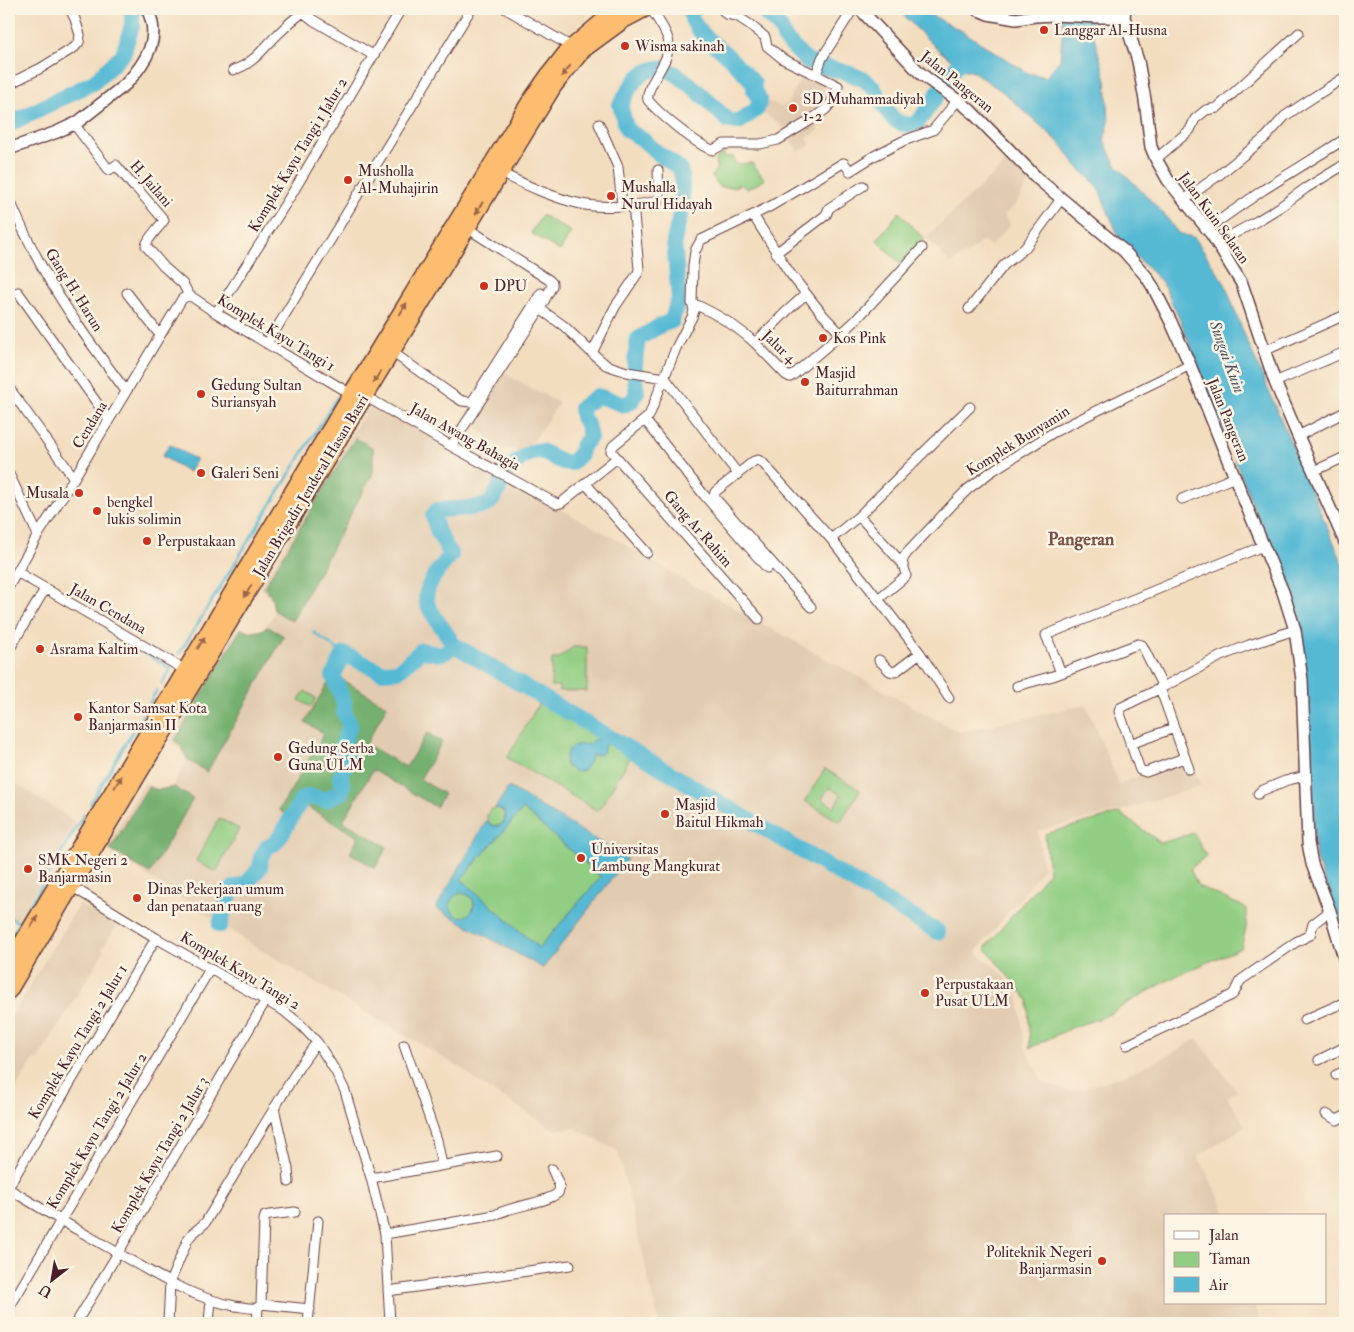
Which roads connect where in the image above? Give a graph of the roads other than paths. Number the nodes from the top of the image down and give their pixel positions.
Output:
1 (70, 9) edge
2 (147, 9) edge
3 (401, 9) edge
4 (471, 9) edge
5 (506, 9) edge
6 (622, 9) edge
7 (645, 9) edge
8 (651, 9) edge
9 (722, 9) edge
10 (853, 9) edge
11 (860, 9) edge
12 (976, 9) edge
13 (305, 10) edge
14 (991, 11) edge
15 (1125, 13) edge
16 (1299, 33) dead end
17 (572, 47) junction
18 (374, 55) junction
19 (233, 70) dead end
20 (816, 73) junction
21 (1345, 76) edge
22 (9, 84) edge
23 (957, 99) junction
24 (536, 104) junction
25 (74, 124) junction
26 (599, 124) dead end
27 (1345, 139) edge
28 (9, 149) edge
29 (1156, 159) junction
30 (1345, 168) edge
31 (658, 170) dead end
32 (501, 173) junction
33 (863, 186) dead end
34 (9, 198) edge
35 (1061, 199) junction
36 (1184, 200) junction
37 (633, 204) junction
38 (622, 205) junction
39 (753, 215) junction
40 (467, 228) junction
41 (1207, 229) junction
42 (1217, 243) junction
43 (922, 248) dead end
44 (776, 253) junction
45 (427, 283) junction
46 (18, 292) dead end
47 (127, 293) dead end
48 (541, 293) dead end
49 (806, 294) junction
50 (188, 295) junction
51 (692, 303) junction
52 (540, 309) junction
53 (969, 309) dead end
54 (216, 313) junction
55 (1345, 315) edge
56 (841, 334) junction
57 (160, 335) junction
58 (755, 343) junction
59 (267, 344) junction
60 (1264, 351) junction
61 (392, 352) junction
62 (1345, 352) edge
63 (592, 353) junction
64 (1190, 365) junction
65 (665, 378) junction
66 (1275, 382) junction
67 (9, 388) edge
68 (126, 391) junction
69 (358, 395) junction
70 (970, 407) dead end
71 (1345, 412) edge
72 (109, 420) junction
73 (645, 420) junction
74 (1298, 436) junction
75 (451, 446) junction
76 (1345, 457) edge
77 (617, 458) junction
78 (1314, 471) junction
79 (9, 474) edge
80 (738, 474) junction
81 (1235, 477) junction
82 (74, 478) junction
83 (586, 484) junction
84 (1182, 499) dead end
85 (858, 516) junction
86 (38, 535) junction
87 (831, 539) junction
88 (1345, 542) edge
89 (1263, 546) junction
90 (646, 553) dead end
91 (901, 562) junction
92 (767, 568) dead end
93 (17, 572) junction
94 (9, 586) edge
95 (45, 589) junction
96 (878, 598) junction
97 (811, 607) dead end
98 (759, 619) dead end
99 (1295, 630) junction
100 (9, 650) edge
101 (920, 654) junction
102 (879, 660) dead end
103 (185, 670) junction
104 (1061, 673) junction
105 (1017, 686) dead end
106 (1161, 688) junction
107 (949, 698) dead end
108 (1174, 728) junction
109 (1130, 744) junction
110 (1184, 758) junction
111 (1189, 770) dead end
112 (1305, 776) junction
113 (1258, 794) dead end
114 (72, 886) junction
115 (1330, 911) junction
116 (156, 938) junction
117 (1345, 961) edge
118 (9, 964) edge
119 (210, 968) junction
120 (9, 991) edge
121 (266, 1000) junction
122 (1345, 1002) edge
123 (1304, 1020) dead end
124 (317, 1042) junction
125 (404, 1045) dead end
126 (1127, 1045) dead end
127 (1345, 1047) edge
128 (1319, 1060) dead end
129 (274, 1108) junction
130 (1326, 1114) dead end
131 (1345, 1116) edge
132 (497, 1156) dead end
133 (442, 1165) junction
134 (552, 1169) dead end
135 (371, 1178) junction
136 (289, 1182) dead end
137 (9, 1188) edge
138 (296, 1212) dead end
139 (60, 1220) junction
140 (318, 1221) dead end
141 (385, 1234) junction
142 (118, 1253) junction
143 (570, 1265) dead end
144 (170, 1282) junction
145 (388, 1291) junction
146 (211, 1300) junction
147 (259, 1306) junction
148 (9, 1308) edge
149 (310, 1309) junction
150 (76, 1323) edge
151 (168, 1323) edge
152 (209, 1323) edge
153 (257, 1323) edge
154 (308, 1323) edge
155 (390, 1323) edge

1 - 22 street
2 - 25 street
3 - 18 street, Komplek Kayu Tangi 1 Jalur 2
4 - 59 street
5 - 17 street
6 - 17 highway, Jalan Brigadir Jenderal Hasan Basri
7 -> 24 highway, Jalan Brigadir Jenderal Hasan Basri
8 - 20 street
9 - 20 street
10 - 20 street
11 - 23 street, Jalan Pangeran
12 - 14 street
13 - 18 street
13 - 19 street
14 - 15 street
15 - 29 street, Jalan Kuin Selatan
16 - 29 street
17 - 24 highway, Jalan Brigadir Jenderal Hasan Basri
18 - 54 street, Komplek Kayu Tangi 1 Jalur 2
21 - 36 street
23 - 35 street, Jalan Pangeran
23 - 39 street
24 - 32 highway, Jalan Brigadir Jenderal Hasan Basri
24 - 45 highway, Jalan Brigadir Jenderal Hasan Basri
25 - 28 street
25 - 50 street, H. Jailani
26 - 38 street
27 - 41 street
29 - 36 street, Jalan Kuin Selatan
30 - 42 street
31 - 37 street
32 - 38 street
32 -> 40 highway, Jalan Brigadir Jenderal Hasan Basri
33 - 44 street
34 - 68 street, Gang H. Harun
35 - 53 street
35 - 64 street, Jalan Pangeran
36 - 41 street, Jalan Kuin Selatan
37 - 38 street
37 - 63 street
39 - 44 street
39 - 51 street
40 - 45 highway, Jalan Brigadir Jenderal Hasan Basri
40 - 52 street
41 - 42 street, Jalan Kuin Selatan
42 - 60 street, Jalan Kuin Selatan
43 - 56 street
44 - 49 street
45 - 61 highway, Jalan Brigadir Jenderal Hasan Basri
69 -> 45 highway, Jalan Brigadir Jenderal Hasan Basri
46 - 72 street
47 - 57 street
48 - 61 street
49 - 56 street
49 - 58 street
50 - 54 street, Komplek Kayu Tangi 1
50 - 57 street, Cendana
51 - 58 street, Jalur 4
51 - 65 street
52 - 63 street
52 - 75 street
54 - 59 street, Komplek Kayu Tangi 1
55 - 60 street
56 - 58 street, Jalur 4
57 - 68 street, Cendana
59 - 69 street, Komplek Kayu Tangi 1
60 - 66 street, Jalan Kuin Selatan
61 -> 69 highway, Jalan Brigadir Jenderal Hasan Basri
62 - 66 street
63 - 65 street
64 - 81 street, Jalan Pangeran
64 - 91 street, Komplek Bunyamin
65 - 73 street
65 - 80 street
66 - 74 street, Jalan Kuin Selatan
67 - 82 street
68 - 72 street, Cendana
69 - 75 street, Jalan Awang Bahagia
103 -> 69 highway, Jalan Brigadir Jenderal Hasan Basri
69 -> 114 highway, Jalan Brigadir Jenderal Hasan Basri
70 - 85 street
71 - 74 street
72 - 82 street, Cendana
73 - 77 street
73 - 92 street
74 - 78 street, Jalan Kuin Selatan
75 - 83 street, Jalan Awang Bahagia
76 - 78 street
77 - 83 street
77 - 98 street, Gang Ar Rahim
78 - 88 street, Jalan Kuin Selatan
79 - 86 street
80 - 87 street
80 - 97 street
81 - 84 street
81 - 89 street, Jalan Pangeran
82 - 86 street, Cendana
83 - 90 street
85 - 87 street
85 - 91 street
86 - 93 street, Cendana
87 - 96 street
89 - 99 street, Jalan Pangeran
89 - 104 street
91 - 96 street
93 - 94 street, Cendana
93 - 95 street, Jalan Cendana
95 - 100 street
95 - 103 street, Jalan Cendana
96 - 101 street
99 - 106 street
99 - 112 street, Jalan Pangeran
101 - 102 street
101 - 107 street
118 -> 103 highway, Jalan Brigadir Jenderal Hasan Basri
104 - 105 street
104 - 106 street
106 - 108 street
106 - 109 street
108 - 109 street
108 - 110 street
109 - 110 street
110 - 111 street
112 - 113 street
112 - 115 street, Jalan Pangeran
114 - 116 street, Komplek Kayu Tangi 2
114 - 120 highway, Jalan Brigadir Jenderal Hasan Basri
115 - 117 street, Jalan Pangeran
115 - 126 street
116 - 119 street, Komplek Kayu Tangi 2
116 - 137 street, Komplek Kayu Tangi 2 Jalur 1
119 - 121 street, Komplek Kayu Tangi 2
119 - 139 street, Komplek Kayu Tangi 2 Jalur 2
121 - 124 street, Komplek Kayu Tangi 2
121 - 142 street, Komplek Kayu Tangi 2 Jalur 3
122 - 123 street
124 - 129 street
124 - 135 street, Komplek Kayu Tangi 2
125 - 133 street
127 - 128 street
129 - 136 street
129 - 144 street
130 - 131 street
132 - 133 street
133 - 135 street
134 - 141 street
135 - 141 street, Komplek Kayu Tangi 2
137 - 139 street
138 - 147 street
139 - 142 street
139 - 148 street, Komplek Kayu Tangi 2 Jalur 2
140 - 149 street
141 - 145 street, Komplek Kayu Tangi 2
142 - 144 street
142 - 150 street, Komplek Kayu Tangi 2 Jalur 3
143 - 145 street
144 - 146 street
144 - 151 street
145 - 155 street, Komplek Kayu Tangi 2
146 - 147 street
146 - 152 street
147 - 149 street
147 - 153 street
149 - 154 street

